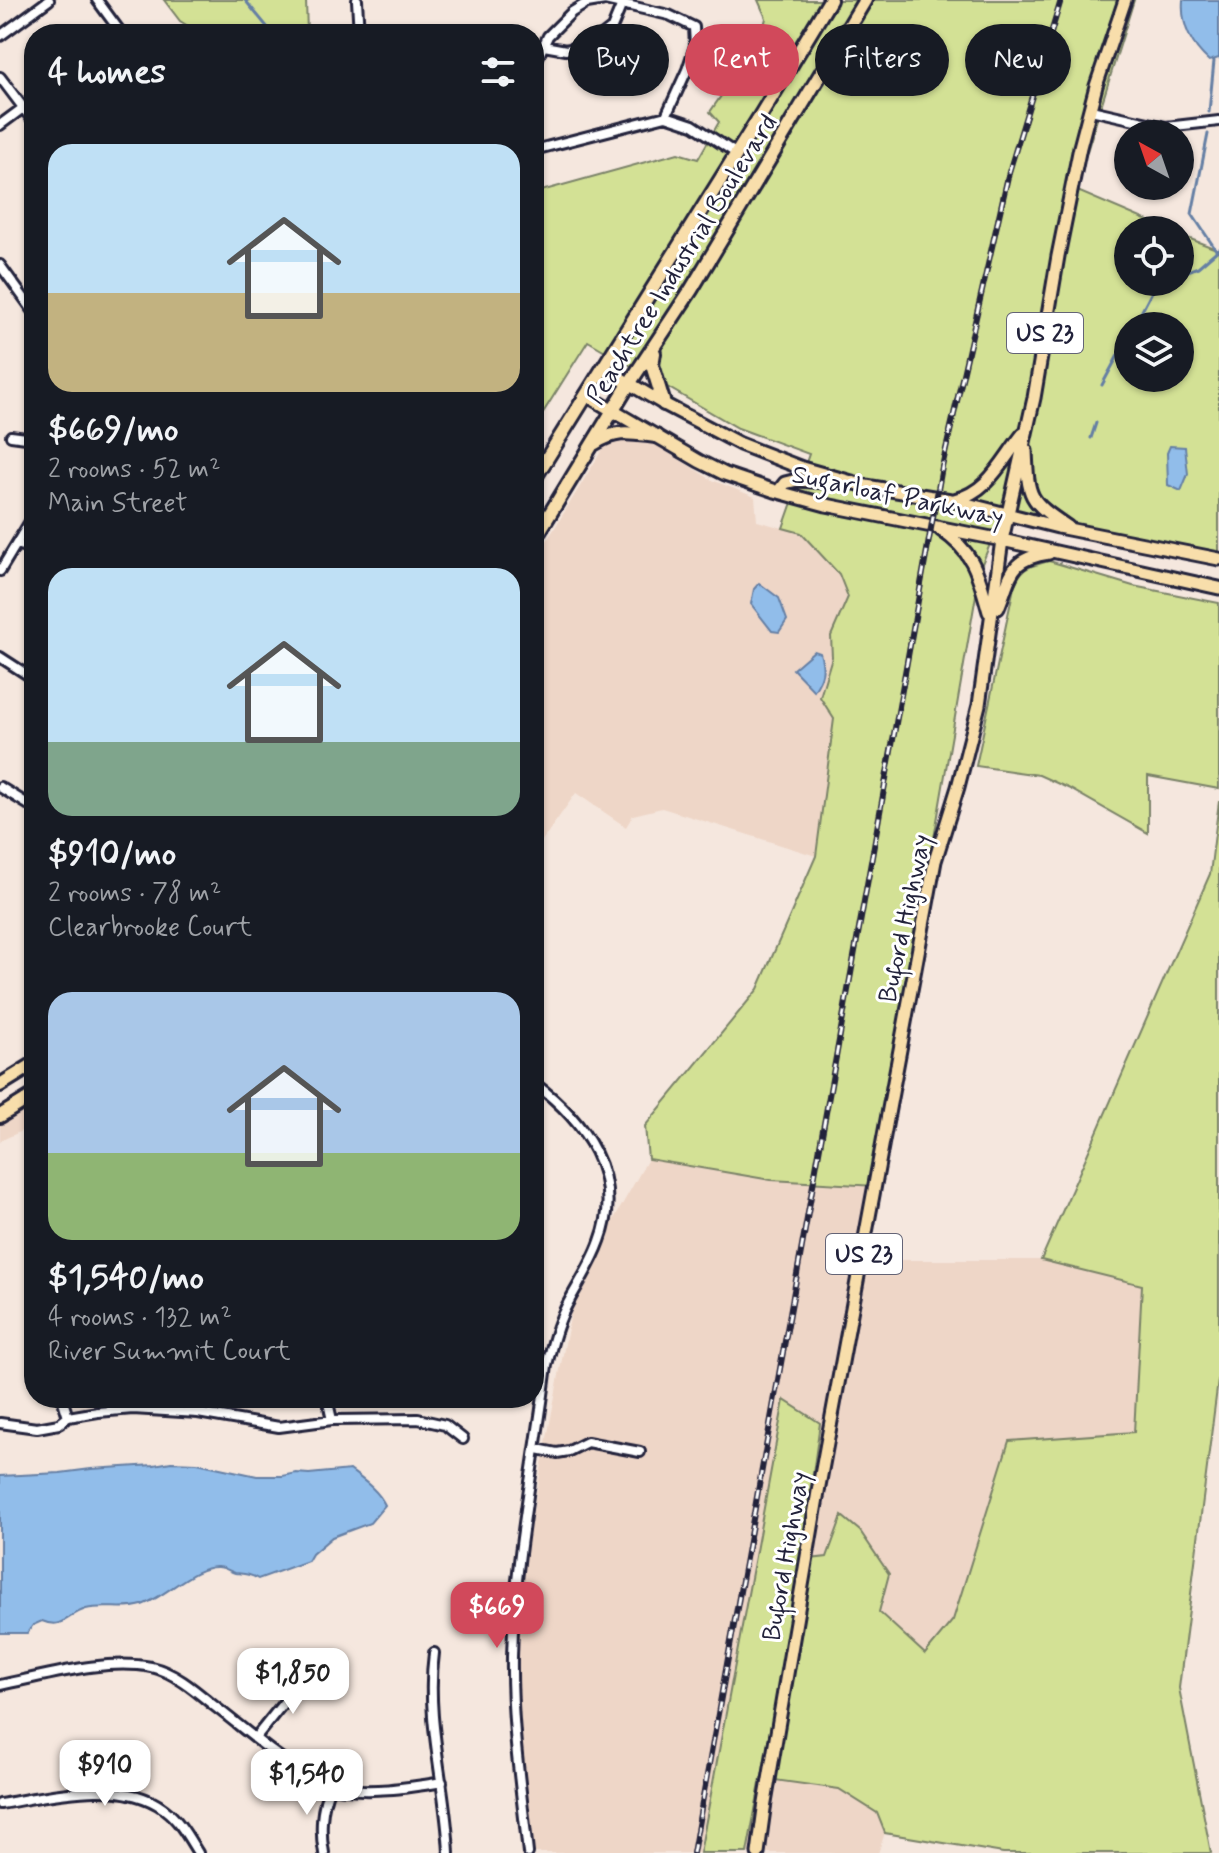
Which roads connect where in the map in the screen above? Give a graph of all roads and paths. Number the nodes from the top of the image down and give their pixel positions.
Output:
1 (49, 0) edge
2 (97, 0) edge
3 (357, 0) edge
4 (830, 0) edge
5 (865, 0) edge
6 (1125, 0) edge
7 (622, 4) junction
8 (115, 24) edge
9 (358, 24) edge
10 (0, 36) edge
11 (544, 46) joint
12 (0, 77) edge
13 (23, 108) joint
14 (1091, 110) junction
15 (666, 116) junction
16 (1219, 121) edge
17 (0, 125) edge
18 (544, 146) edge
19 (737, 154) junction
20 (1, 270) edge
21 (24, 299) edge
22 (655, 345) junction
23 (603, 368) junction
24 (629, 384) junction
25 (586, 395) junction
26 (664, 404) junction
27 (614, 411) junction
28 (1026, 433) junction
29 (11, 436) dead end
30 (656, 436) junction
31 (24, 438) edge
32 (592, 445) junction
33 (544, 463) edge
34 (866, 486) junction
35 (778, 492) junction
36 (951, 500) junction
37 (1008, 514) junction
38 (544, 524) edge
39 (938, 527) junction
40 (1072, 529) junction
41 (24, 532) edge
42 (1002, 540) junction
43 (18, 543) junction
44 (24, 547) edge
45 (1060, 553) junction
46 (1219, 559) edge
47 (0, 571) edge
48 (1219, 588) edge
49 (991, 619) junction
50 (0, 657) edge
51 (24, 673) edge
52 (0, 787) edge
53 (24, 802) edge
54 (24, 1070) edge
55 (0, 1085) edge
56 (544, 1090) edge
57 (24, 1101) edge
58 (0, 1116) edge
59 (544, 1390) edge
60 (65, 1408) edge
61 (329, 1408) edge
62 (542, 1408) edge
63 (68, 1417) junction
64 (332, 1420) junction
65 (0, 1423) edge
66 (463, 1439) dead end
67 (537, 1449) junction
68 (640, 1452) dead end
69 (434, 1653) dead end
70 (305, 1676) dead end
71 (0, 1685) edge
72 (256, 1737) junction
73 (442, 1782) junction
74 (330, 1787) junction
75 (0, 1804) edge
76 (198, 1853) edge
77 (324, 1853) edge
78 (449, 1853) edge
79 (528, 1853) edge
80 (758, 1853) edge

1 - 10 street
2 - 8 street
3 - 9 street
4 - 19 highway, Peachtree Industrial Boulevard
5 - 22 highway, Peachtree Industrial Boulevard
6 - 14 main road, Buford Highway / US 23
7 - 11 street
7 - 11 street
7 - 15 street
12 - 13 street
13 - 17 street
14 - 16 street
14 - 28 main road, Buford Highway / US 23
15 - 18 street
15 - 19 street
19 - 23 highway, Peachtree Industrial Boulevard
20 - 21 street
22 - 24 highway, Peachtree Industrial Boulevard
22 - 26 highway
23 - 24 main road, Sugarloaf Parkway
23 - 25 highway, Peachtree Industrial Boulevard
24 - 26 main road, Sugarloaf Parkway
24 - 27 highway, Peachtree Industrial Boulevard
25 - 27 main road, Sugarloaf Parkway
25 - 33 highway, Peachtree Industrial Boulevard
26 - 34 main road, Sugarloaf Parkway
27 - 30 main road, Sugarloaf Parkway
27 - 32 highway, Peachtree Industrial Boulevard
28 - 36 main road
28 - 37 main road, Buford Highway / US 23
28 - 40 main road
29 - 31 street
30 - 32 highway
30 - 35 main road, Sugarloaf Parkway
32 - 38 highway, Peachtree Industrial Boulevard
34 - 35 main road
34 - 36 main road, Sugarloaf Parkway
35 - 39 main road, Sugarloaf Parkway
36 - 37 main road, Sugarloaf Parkway
37 - 40 main road, Sugarloaf Parkway
37 - 42 main road, Buford Highway / US 23
39 - 42 main road, Sugarloaf Parkway
39 - 49 main road
40 - 46 main road, Sugarloaf Parkway
41 - 43 street
42 - 45 main road, Sugarloaf Parkway
42 - 49 main road, Buford Highway / US 23
43 - 44 street
43 - 47 street
45 - 48 main road, Sugarloaf Parkway
45 - 49 main road
49 - 80 main road, Buford Highway / US 23
50 - 51 street
52 - 53 street
54 - 55 highway
56 - 59 street
57 - 58 highway
60 - 63 street
61 - 64 street
62 - 67 street
63 - 64 street
63 - 65 street
64 - 66 street
67 - 68 street
67 - 79 street
69 - 73 street
70 - 72 street
71 - 72 street
72 - 74 street
73 - 74 street
73 - 78 street
74 - 77 street
75 - 76 street

